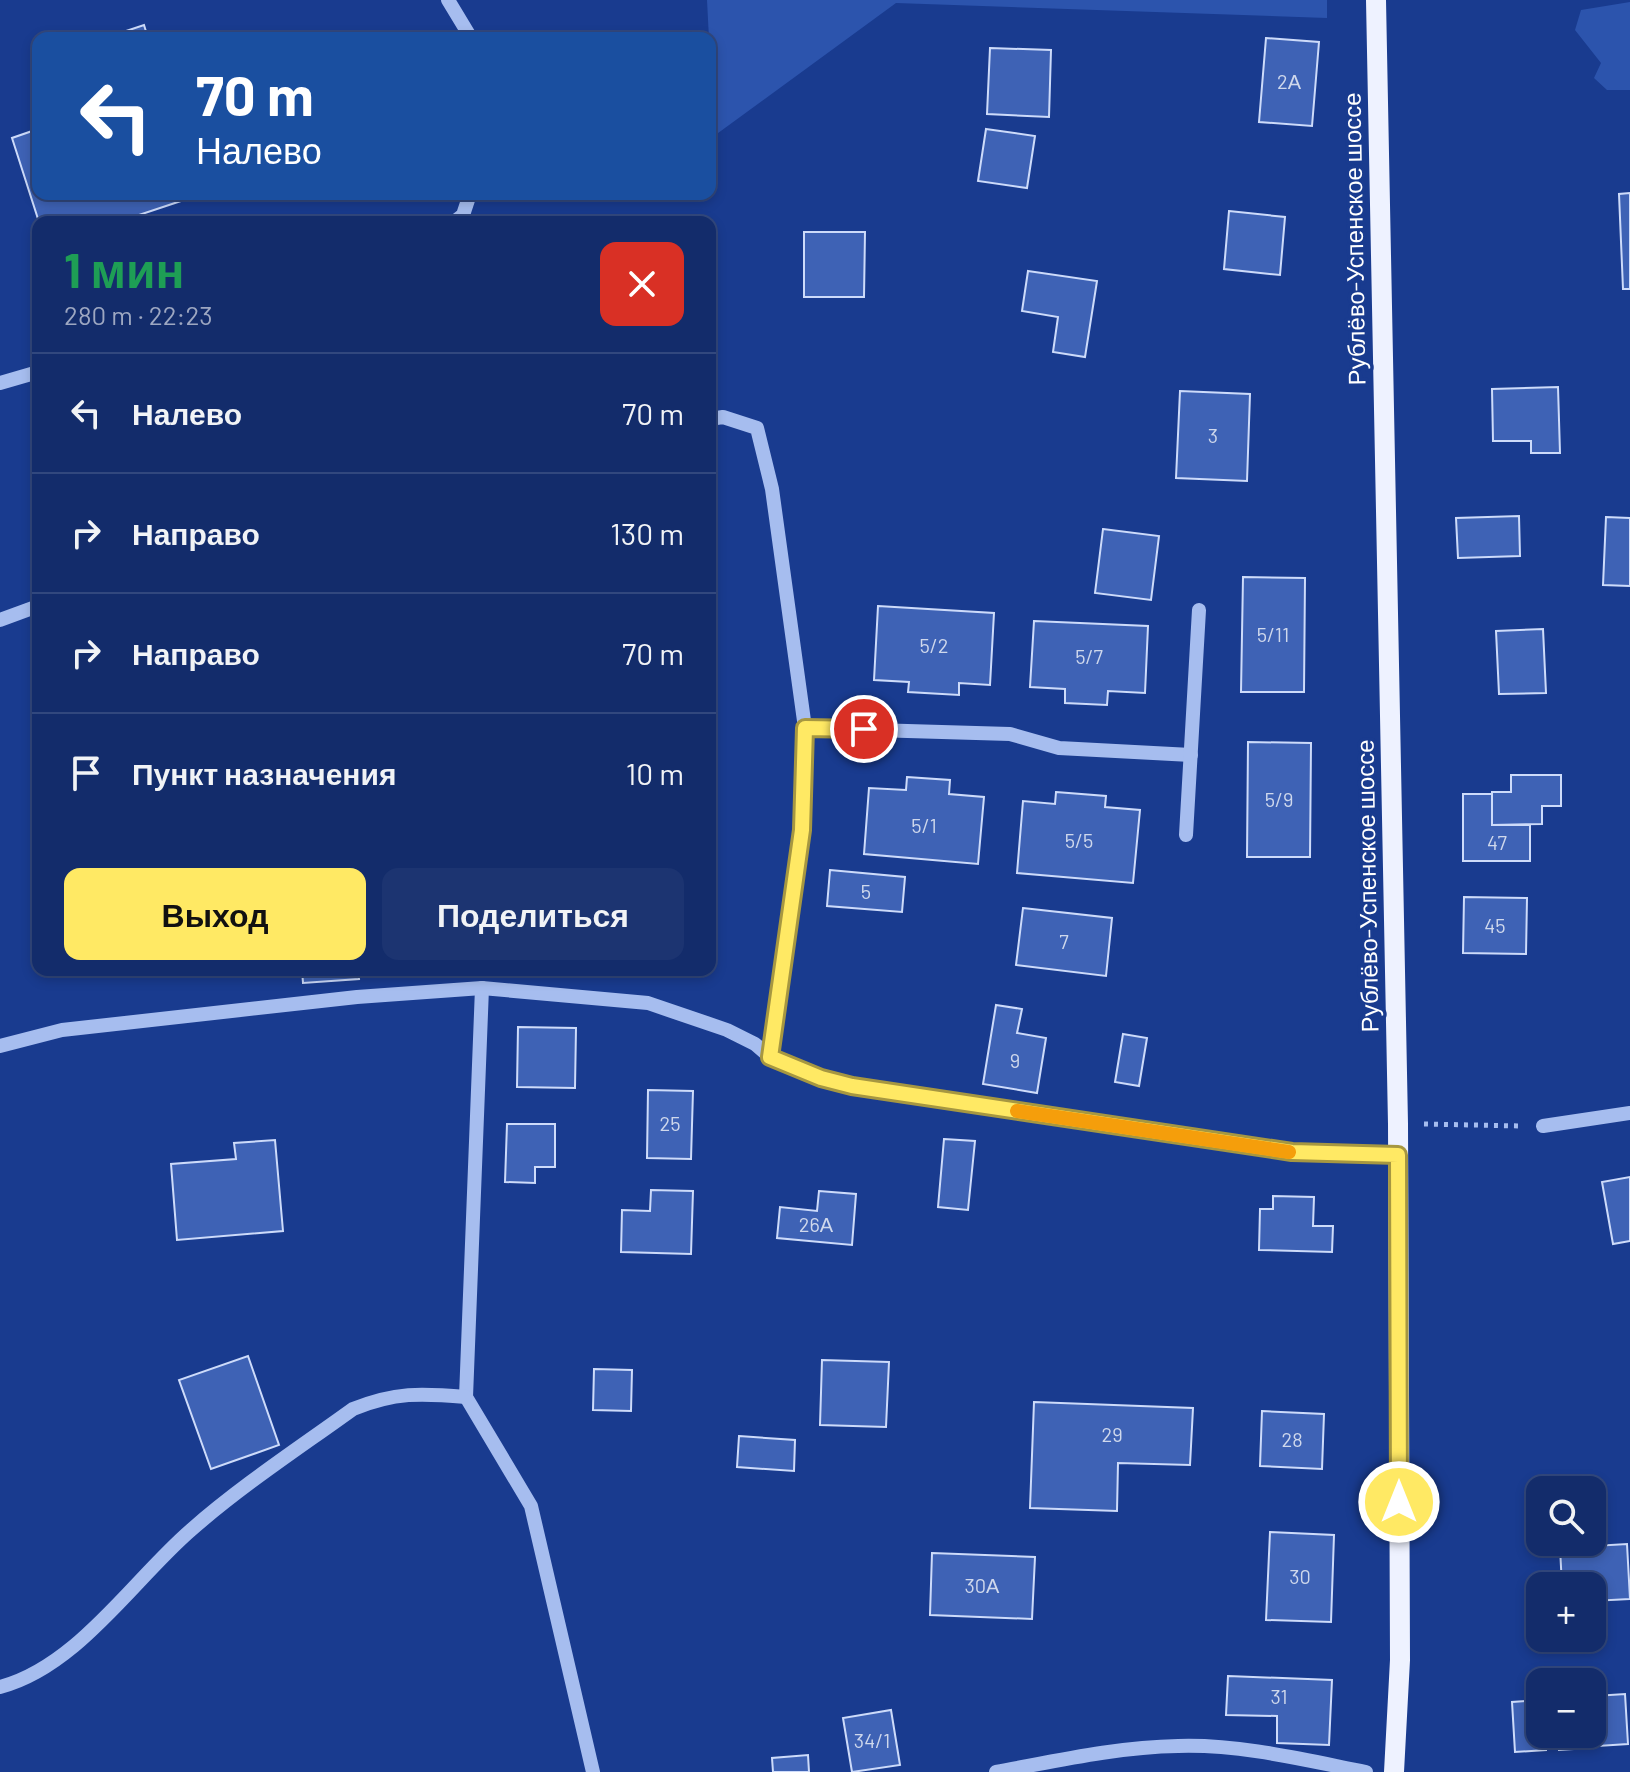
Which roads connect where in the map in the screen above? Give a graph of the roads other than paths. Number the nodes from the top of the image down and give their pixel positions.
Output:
1 (448, 0) edge
2 (1376, 0) edge
3 (467, 32) edge
4 (32, 374) edge
5 (0, 383) edge
6 (716, 418) edge
7 (32, 608) edge
8 (1199, 610) dead end
9 (0, 620) edge
10 (805, 728) junction
11 (1191, 755) junction
12 (1186, 835) dead end
13 (482, 988) junction
14 (0, 1046) edge
15 (770, 1057) junction
16 (1630, 1113) edge
17 (1543, 1126) road end
18 (1398, 1155) junction
19 (466, 1397) junction
20 (0, 1687) edge
21 (593, 1772) edge
22 (996, 1772) edge
23 (1366, 1772) edge
24 (1394, 1772) edge

1 - 3 street
2 - 18 main road, Рублёво-Успенское шоссе
4 - 5 street
6 - 10 street
7 - 9 street
8 - 11 street
10 - 11 street
10 - 15 street
11 - 12 street
13 - 14 street
13 - 15 street
13 - 19 street
15 - 18 street
16 - 17 street
18 - 24 main road, Рублёво-Успенское шоссе
19 - 20 street
19 - 21 street
22 - 23 street

